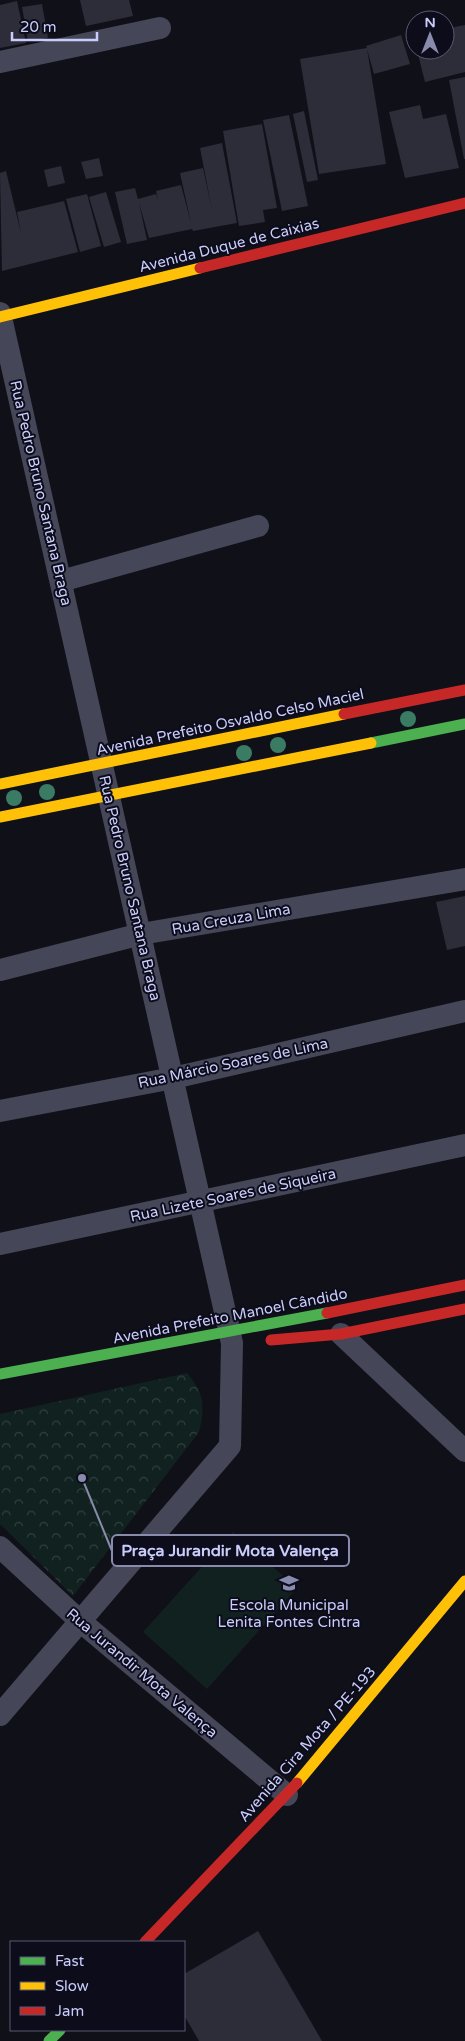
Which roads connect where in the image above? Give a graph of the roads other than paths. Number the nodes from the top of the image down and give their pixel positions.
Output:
1 (160, 28) dead end
2 (0, 62) edge
3 (465, 203) edge
4 (0, 316) edge
5 (258, 526) dead end
6 (61, 581) junction
7 (465, 690) edge
8 (465, 724) edge
9 (102, 764) junction
10 (0, 784) edge
11 (109, 796) junction
12 (0, 818) edge
13 (465, 879) edge
14 (141, 934) junction
15 (0, 970) edge
16 (465, 1011) edge
17 (173, 1078) junction
18 (0, 1111) edge
19 (465, 1145) edge
20 (201, 1203) junction
21 (0, 1244) edge
22 (465, 1284) edge
23 (465, 1308) edge
24 (340, 1334) junction
25 (262, 1340) dead end
26 (232, 1341) junction
27 (0, 1374) edge
28 (465, 1451) edge
29 (0, 1547) edge
30 (465, 1582) edge
31 (80, 1621) junction
32 (0, 1715) edge
33 (287, 1795) junction
34 (146, 1941) edge
35 (59, 2031) edge
36 (49, 2041) edge

1 - 2 street
3 - 4 street, Avenida Duque de Caixias
4 - 6 street, Rua Pedro Bruno Santana Braga
5 - 6 street
6 - 9 street, Rua Pedro Bruno Santana Braga
7 - 9 street, Avenida Prefeito Osvaldo Celso Maciel
8 - 11 street
9 - 10 street, Avenida Prefeito Osvaldo Celso Maciel
9 - 11 street, Rua Pedro Bruno Santana Braga
11 - 12 street
11 - 14 street, Rua Pedro Bruno Santana Braga
13 - 14 street, Rua Creuza Lima
14 - 15 street, Rua Creuza Lima
14 - 17 street, Rua Pedro Bruno Santana Braga
16 - 17 street, Rua Márcio Soares de Lima
17 - 18 street, Rua Márcio Soares de Lima
17 - 20 street, Rua Pedro Bruno Santana Braga
19 - 20 street, Rua Lizete Soares de Siqueira
20 - 21 street, Rua Lizete Soares de Siqueira
20 - 26 street, Rua Pedro Bruno Santana Braga
22 - 26 street, Avenida Prefeito Manoel Cândido
23 - 24 street, Avenida Prefeito Manoel Cândido
24 - 25 street, Avenida Prefeito Manoel Cândido
24 - 28 street
26 - 27 street, Avenida Prefeito Manoel Cândido
26 - 31 street, Rua Pedro Bruno Santana Braga
29 - 31 street, Rua Jurandir Mota Valença
30 - 33 street, Avenida Cira Mota / PE-193
31 - 32 street, Rua Pedro Bruno Santana Braga
31 - 33 street, Rua Jurandir Mota Valença
33 - 34 street, Avenida Cira Mota / PE-193
35 - 36 street

